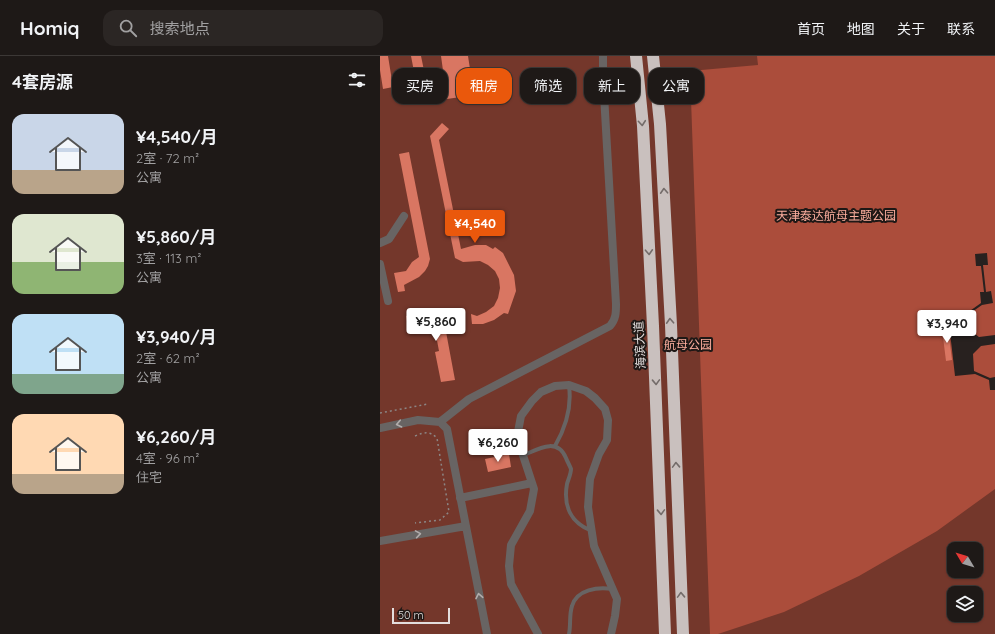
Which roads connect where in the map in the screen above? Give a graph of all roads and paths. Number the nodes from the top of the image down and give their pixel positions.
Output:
1 (604, 56) edge
2 (636, 56) edge
3 (653, 56) edge
4 (404, 216) dead end
5 (380, 243) edge
6 (380, 264) edge
7 (388, 301) dead end
8 (569, 385) junction
9 (428, 404) dead end
10 (380, 413) edge
11 (440, 422) junction
12 (380, 428) edge
13 (415, 436) dead end
14 (555, 446) junction
15 (524, 455) junction
16 (532, 483) junction
17 (460, 498) junction
18 (416, 523) dead end
19 (466, 526) junction
20 (592, 531) junction
21 (380, 541) edge
22 (612, 589) junction
23 (539, 633) edge
24 (486, 634) edge
25 (569, 634) edge
26 (611, 634) edge
27 (665, 634) edge
28 (683, 634) edge

1 - 11 street
2 -> 27 highway, 海滨大道
28 -> 3 highway
4 - 5 street
6 - 7 street
8 - 14 lane
8 - 15 street
8 - 20 street
9 - 10 path
11 -> 12 street
11 - 17 street
13 - 18 path
14 - 15 lane
14 - 20 lane
15 - 16 street
16 - 17 street
16 - 23 street
17 - 19 street
21 -> 19 street
24 -> 19 street
20 - 22 street
22 - 25 lane
22 - 26 street

